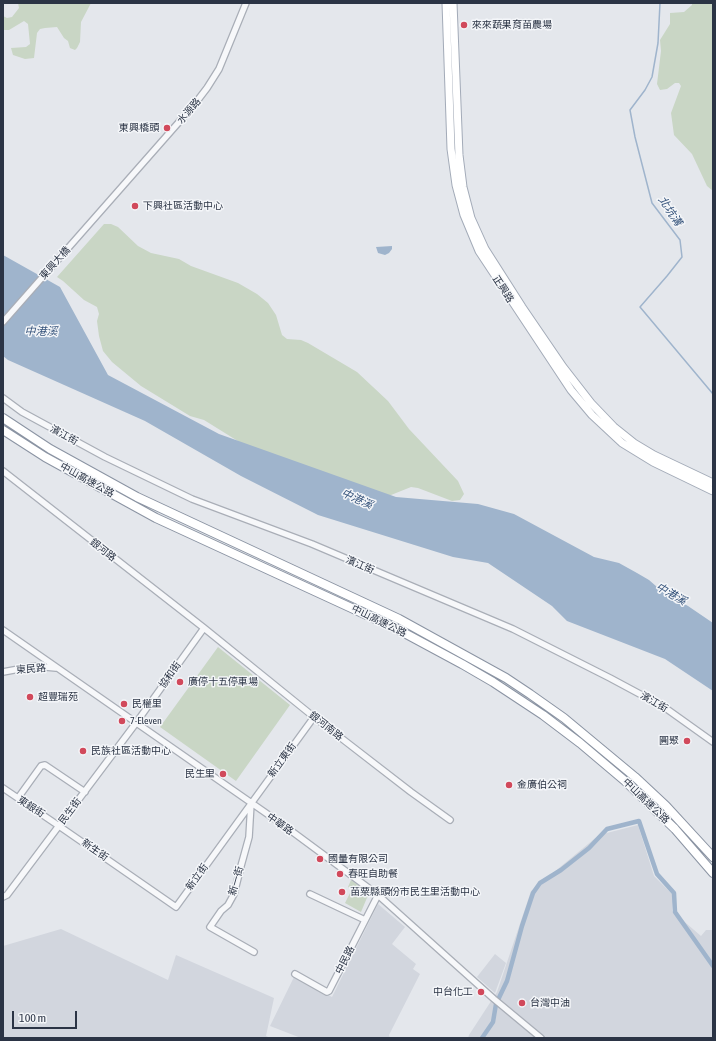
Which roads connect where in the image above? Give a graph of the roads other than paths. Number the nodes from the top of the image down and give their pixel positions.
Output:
1 (246, 3) edge
2 (446, 3) edge
3 (453, 3) edge
4 (108, 205) joint
5 (3, 322) edge
6 (3, 398) edge
7 (3, 418) edge
8 (3, 430) edge
9 (3, 471) edge
10 (713, 483) edge
11 (713, 491) edge
12 (204, 628) junction
13 (3, 630) edge
14 (59, 669) junction
15 (3, 672) edge
16 (314, 717) junction
17 (136, 723) junction
18 (713, 742) edge
19 (3, 788) edge
20 (85, 792) junction
21 (18, 798) junction
22 (251, 803) junction
23 (450, 820) dead end
24 (59, 826) junction
25 (713, 857) edge
26 (713, 872) edge
27 (131, 876) joint
28 (310, 894) dead end
29 (378, 894) junction
30 (3, 897) edge
31 (365, 920) junction
32 (254, 952) dead end
33 (295, 974) dead end
34 (541, 1038) edge

1 - 4 street, 水源路
2 - 11 main road, 正興路
3 - 10 main road, 正興路
4 - 5 street, 東興大橋
6 - 18 street, 濱江街
7 - 25 highway, 中山高速公路
8 - 26 highway, 中山高速公路
9 - 12 street, 銀河路
12 - 16 street, 銀河南路
12 - 17 street, 協和街
13 - 14 street, 中華路
14 - 15 street, 東民路
14 - 17 street, 中華路
16 - 22 street, 新立東街
16 - 23 street, 銀河南路
17 - 20 street, 民生街
17 - 22 street, 中華路
19 - 21 street, 東銀街
20 - 21 street
20 - 24 street, 民生街
21 - 24 street, 東銀街
22 - 27 street, 新立街
22 - 29 street, 中華路
22 - 32 street, 新一街
24 - 27 street, 新生街
24 - 30 street, 民生街
28 - 31 street
29 - 31 street, 中民路
29 - 34 street, 中華路
31 - 33 street, 中民路

